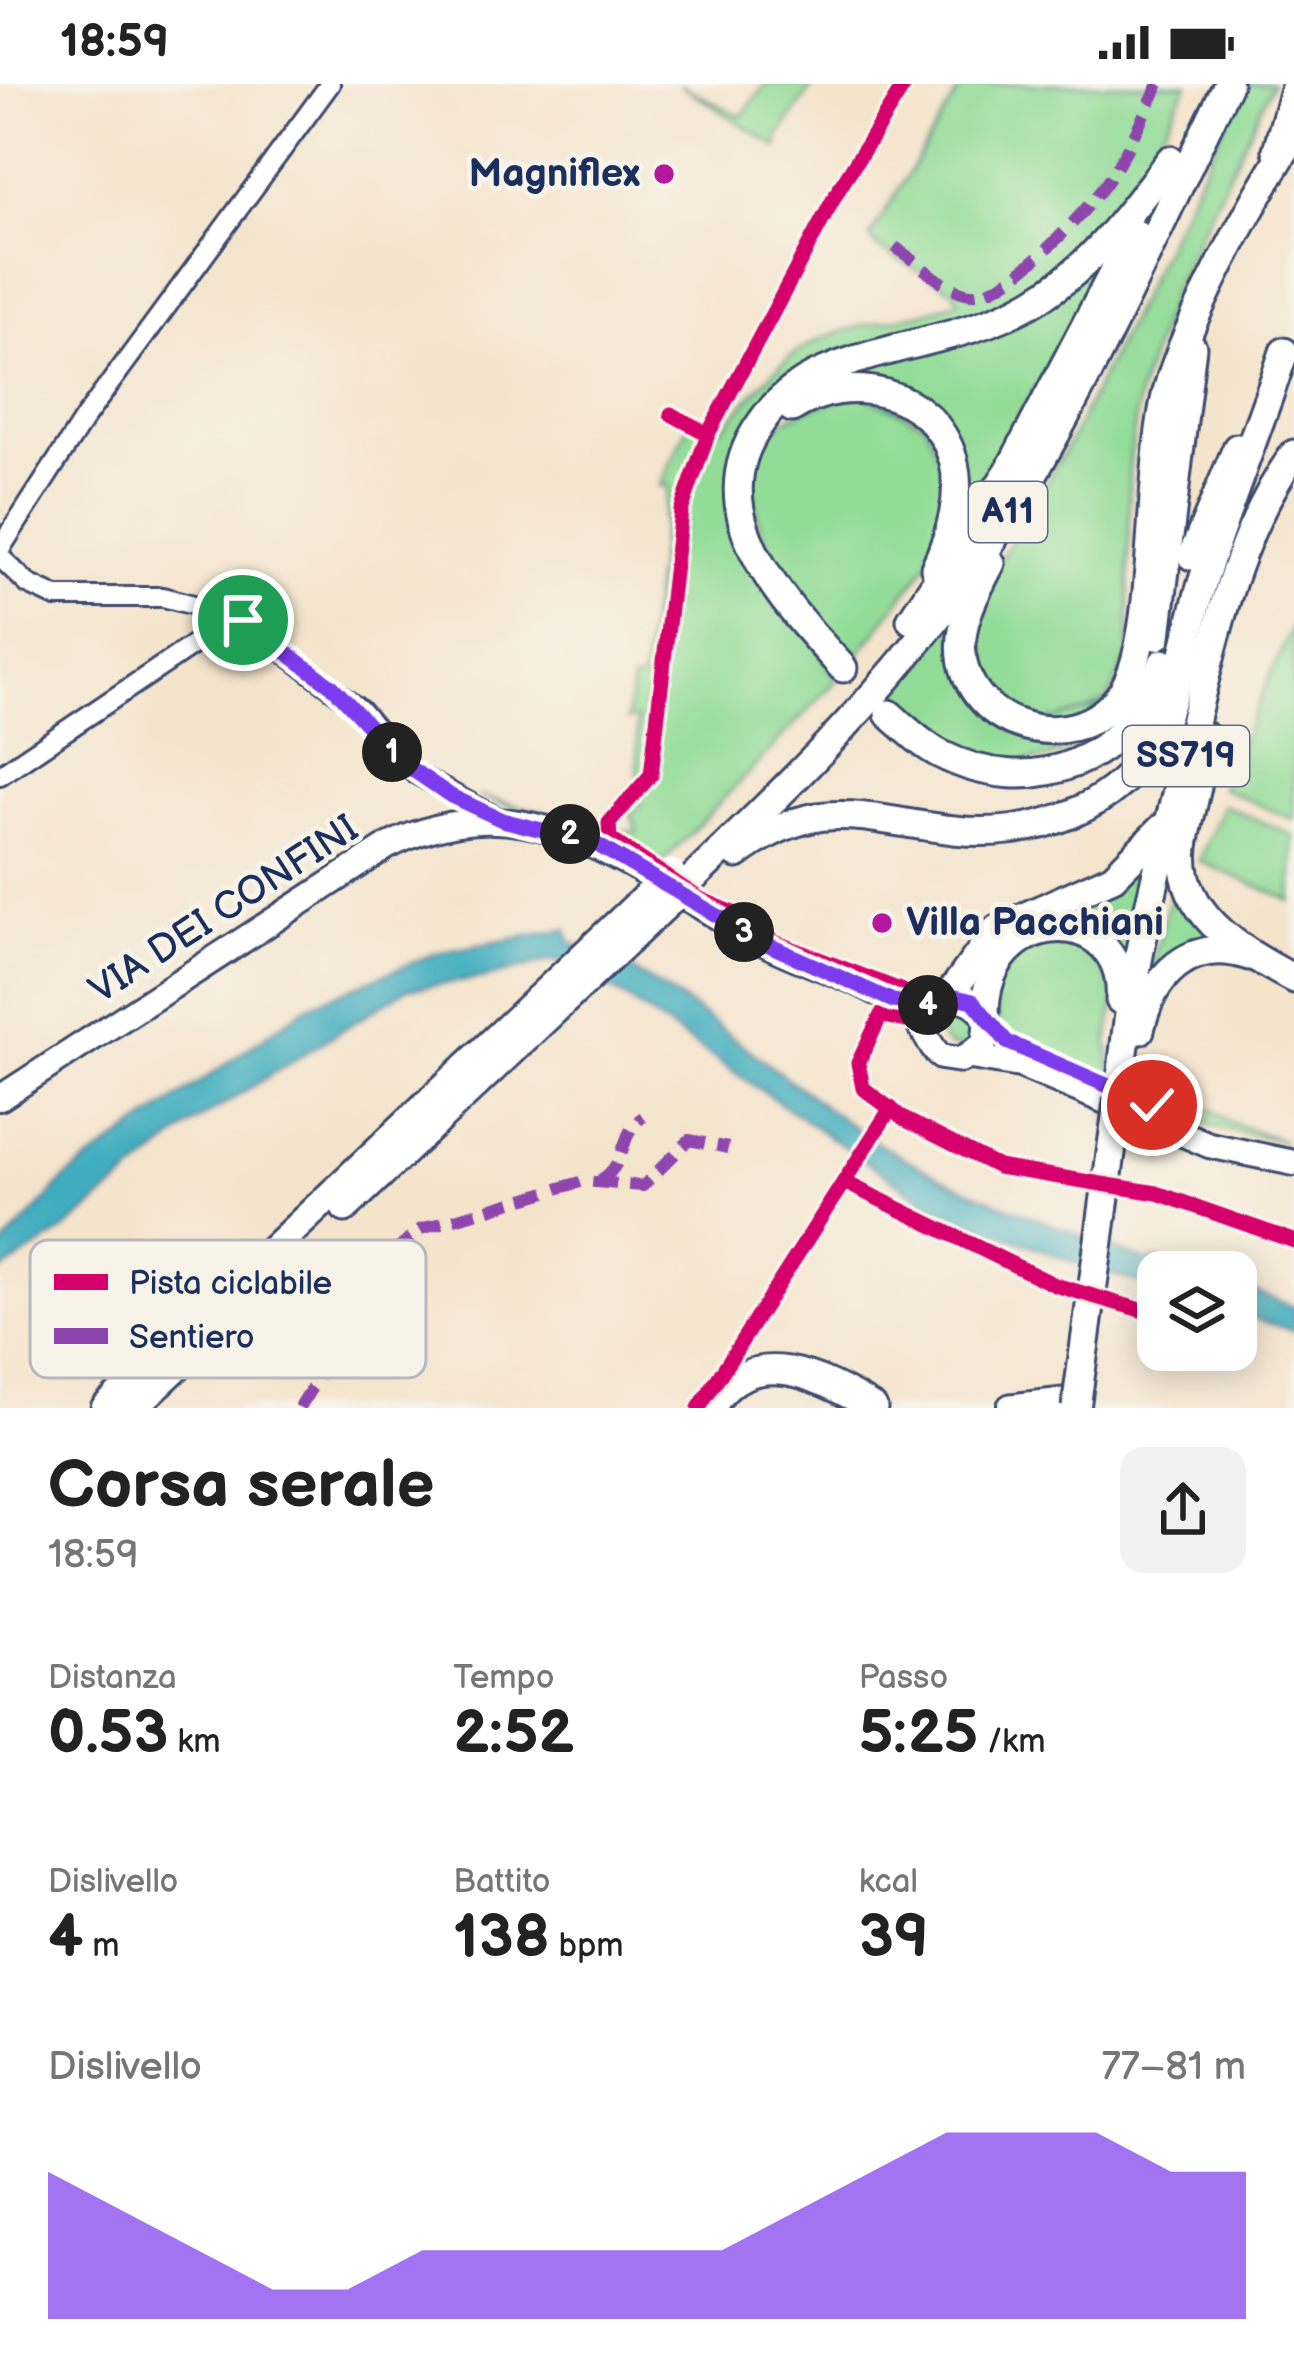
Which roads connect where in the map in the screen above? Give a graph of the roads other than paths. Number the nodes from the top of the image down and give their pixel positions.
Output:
1 (330, 84) edge
2 (1208, 84) edge
3 (1228, 84) edge
4 (1294, 90) edge
5 (1294, 136) edge
6 (1170, 160) junction
7 (1271, 171) junction
8 (1193, 331) junction
9 (1289, 342) edge
10 (1294, 454) edge
11 (1294, 479) edge
12 (1016, 499) junction
13 (743, 517) junction
14 (0, 553) edge
15 (236, 616) junction
16 (902, 634) junction
17 (844, 668) dead end
18 (889, 714) dead end
19 (1206, 737) junction
20 (1100, 749) junction
21 (0, 775) edge
22 (1171, 815) junction
23 (502, 820) junction
24 (675, 885) junction
25 (1254, 958) junction
26 (575, 978) junction
27 (1294, 979) edge
28 (893, 1001) junction
29 (942, 1001) junction
30 (987, 1020) junction
31 (925, 1033) junction
32 (971, 1057) junction
33 (1123, 1072) junction
34 (0, 1098) edge
35 (1294, 1147) edge
36 (1294, 1163) edge
37 (289, 1240) edge
38 (306, 1240) edge
39 (138, 1378) edge
40 (164, 1378) edge
41 (1080, 1406) edge
42 (105, 1408) edge
43 (133, 1408) edge
44 (711, 1408) edge
45 (873, 1408) edge
46 (1011, 1408) edge

1 - 14 street
2 - 6 highway, A11
3 - 12 highway, A11
4 - 7 highway
5 - 7 highway
6 - 13 highway
6 - 16 highway, A11
7 - 8 highway
8 - 12 highway
8 - 20 highway
9 - 20 highway
9 - 24 highway
10 - 22 highway, SS719
11 - 19 highway, SS719
12 - 24 highway, A11
13 - 16 highway
13 - 17 highway
14 - 15 street
15 - 21 street
15 - 23 street
16 - 24 highway, A11
18 - 20 highway
19 - 25 highway
19 - 33 highway, SS719
22 - 29 highway
22 - 33 highway, SS719
23 - 28 main road, VIA DEI CONFINI
23 - 34 main road, VIA DEI CONFINI
24 - 26 highway, A11
25 - 27 highway
25 - 33 highway
26 - 37 highway, A11
26 - 38 highway, A11
28 - 29 main road
28 - 31 main road
29 - 30 main road
29 - 31 main road
30 - 32 main road
30 - 33 highway
30 - 35 main road
31 - 32 main road
32 - 36 main road
33 - 41 highway, SS719, bridge
39 - 42 highway, A11
40 - 43 highway, A11
41 - 46 highway
44 - 45 highway

